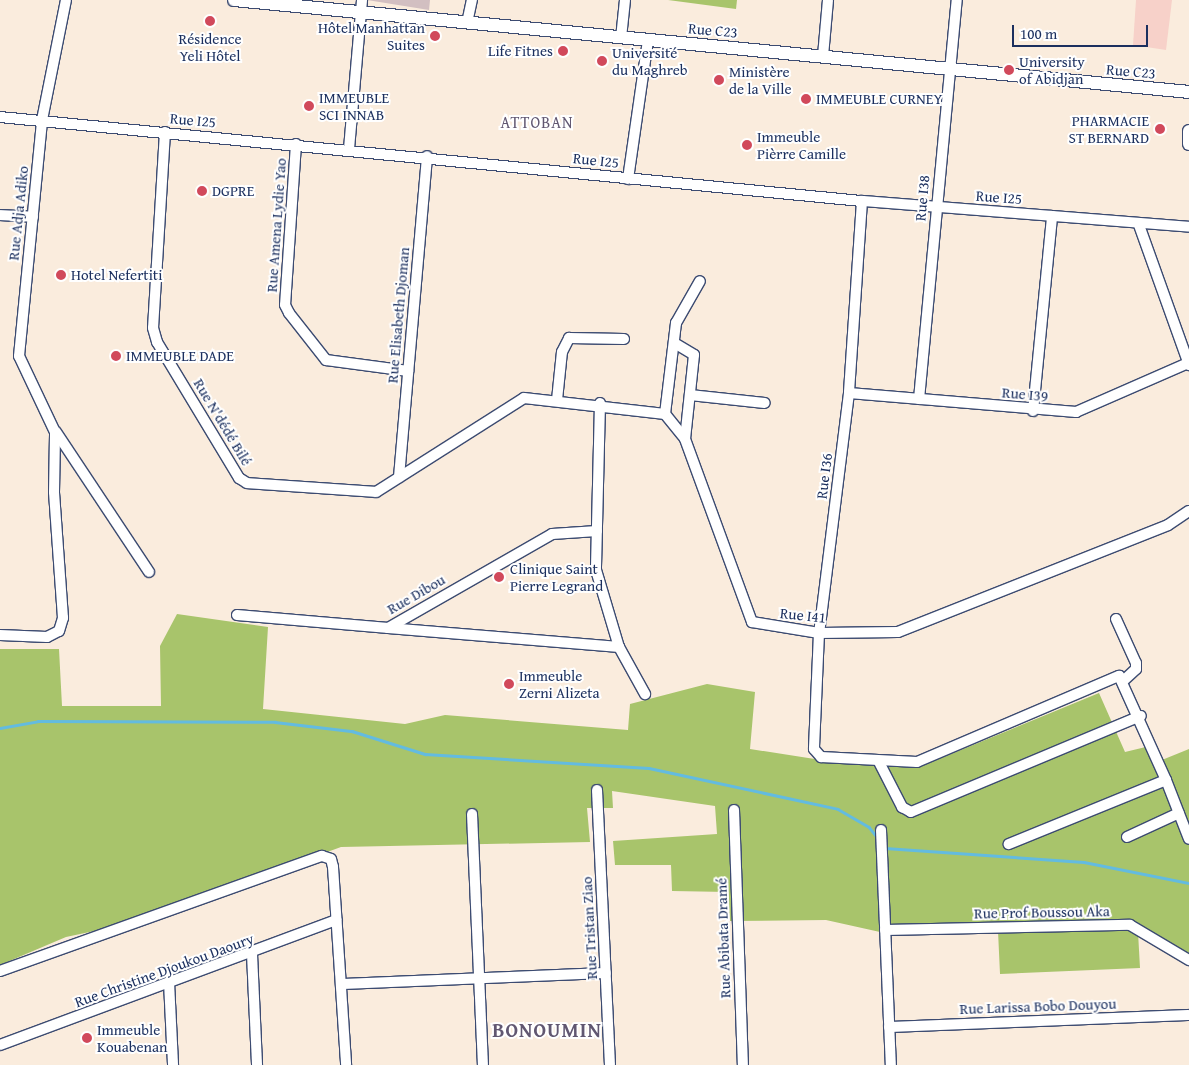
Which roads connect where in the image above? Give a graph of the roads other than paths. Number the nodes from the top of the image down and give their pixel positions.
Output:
1 (66, 0) edge
2 (234, 0) edge
3 (472, 0) edge
4 (625, 0) edge
5 (828, 0) edge
6 (957, 0) edge
7 (361, 6) edge
8 (467, 23) junction
9 (621, 38) junction
10 (648, 40) junction
11 (823, 56) junction
12 (950, 70) junction
13 (1189, 92) edge
14 (0, 117) edge
15 (42, 120) junction
16 (1189, 131) edge
17 (165, 132) junction
18 (296, 144) junction
19 (1189, 144) edge
20 (349, 149) junction
21 (428, 156) junction
22 (628, 179) junction
23 (862, 201) junction
24 (936, 208) junction
25 (0, 214) edge
26 (1052, 216) junction
27 (33, 218) junction
28 (1139, 225) junction
29 (1189, 227) edge
30 (700, 281) dead end
31 (624, 339) dead end
32 (676, 344) junction
33 (1188, 364) edge
34 (408, 371) junction
35 (849, 393) junction
36 (690, 395) junction
37 (919, 399) junction
38 (556, 400) junction
39 (765, 403) dead end
40 (600, 404) junction
41 (1032, 411) junction
42 (665, 414) junction
43 (56, 432) junction
44 (685, 439) junction
45 (399, 477) junction
46 (1189, 511) edge
47 (597, 531) junction
48 (149, 572) dead end
49 (237, 615) dead end
50 (1116, 618) dead end
51 (388, 628) junction
52 (819, 633) junction
53 (0, 635) edge
54 (619, 647) junction
55 (1124, 680) junction
56 (645, 694) dead end
57 (1141, 716) junction
58 (879, 762) junction
59 (1166, 780) junction
60 (597, 790) dead end
61 (734, 810) dead end
62 (1179, 813) junction
63 (472, 814) dead end
64 (881, 830) dead end
65 (1127, 836) dead end
66 (1189, 839) edge
67 (1010, 844) dead end
68 (337, 920) junction
69 (885, 930) junction
70 (252, 954) junction
71 (1189, 960) edge
72 (0, 971) edge
73 (606, 973) junction
74 (479, 978) junction
75 (169, 982) junction
76 (342, 984) junction
77 (1189, 1015) edge
78 (889, 1027) junction
79 (0, 1045) edge
80 (174, 1065) edge
81 (257, 1065) edge
82 (346, 1065) edge
83 (483, 1065) edge
84 (610, 1065) edge
85 (744, 1065) edge
86 (892, 1065) edge

1 - 15 street, Rue Adja Adiko
2 - 7 street, Rue C23
3 - 8 street
4 - 9 street
5 - 11 street
6 - 12 street, Rue I38
7 - 8 street, Rue C23
7 - 20 street
8 - 9 street, Rue C23
9 - 10 street, Rue C23
10 - 11 street, Rue C23
10 - 22 street
11 - 12 street, Rue C23
12 - 13 street, Rue C23
12 - 24 street, Rue I38
14 - 15 street, Rue I25
15 - 17 street, Rue I25
15 - 27 street, Rue Adja Adiko
16 - 19 street
17 - 18 street, Rue I25
17 - 45 street, Rue N'dédé Bilé
18 - 20 street, Rue I25
18 - 34 street, Rue Amena Lydie Yao
20 - 21 street, Rue I25
21 - 22 street, Rue I25
21 - 34 street, Rue Elisabeth Djoman
22 - 23 street, Rue I25
23 - 24 street, Rue I25
23 - 35 street, Rue I36
24 - 26 street, Rue I25
24 - 37 street, Rue I38
25 - 27 street
26 - 28 street, Rue I25
26 - 41 street
27 - 43 street, Rue Adja Adiko
28 - 29 street, Rue I25
28 - 33 street
30 - 32 street
31 - 38 street
32 - 36 street
32 - 42 street
33 - 41 street, Rue I39
34 - 45 street, Rue Elisabeth Djoman
35 - 37 street, Rue I39
35 - 52 street, Rue I36
36 - 39 street
36 - 44 street
37 - 41 street, Rue I39
38 - 40 street
38 - 45 street, Rue N'dédé Bilé
40 - 42 street
40 - 47 street
42 - 44 street, Rue I41
43 - 48 street
43 - 53 street, Rue Adja Adiko
44 - 52 street, Rue I41
46 - 52 street, Rue I41
47 - 51 street, Rue Dibou
47 - 54 street
49 - 51 street, Rue Dibou
50 - 55 street
51 - 54 street
52 - 58 street, Rue I36
54 - 56 street
55 - 57 street
55 - 58 street
57 - 58 street
57 - 59 street
59 - 62 street
59 - 67 street
60 - 73 street, Rue Tristan Ziao
61 - 85 street, Rue Abibata Dramé
62 - 65 street
62 - 66 street
63 - 74 street
64 - 69 street
68 - 70 street, Rue Christine Djoukou Daoury
68 - 72 street
68 - 76 street
69 - 71 street, Rue Prof Boussou Aka
69 - 78 street
70 - 75 street, Rue Christine Djoukou Daoury
70 - 81 street
73 - 74 street
73 - 84 street, Rue Tristan Ziao
74 - 76 street
74 - 83 street
75 - 79 street, Rue Christine Djoukou Daoury
75 - 80 street
76 - 82 street
77 - 78 street, Rue Larissa Bobo Douyou
78 - 86 street

